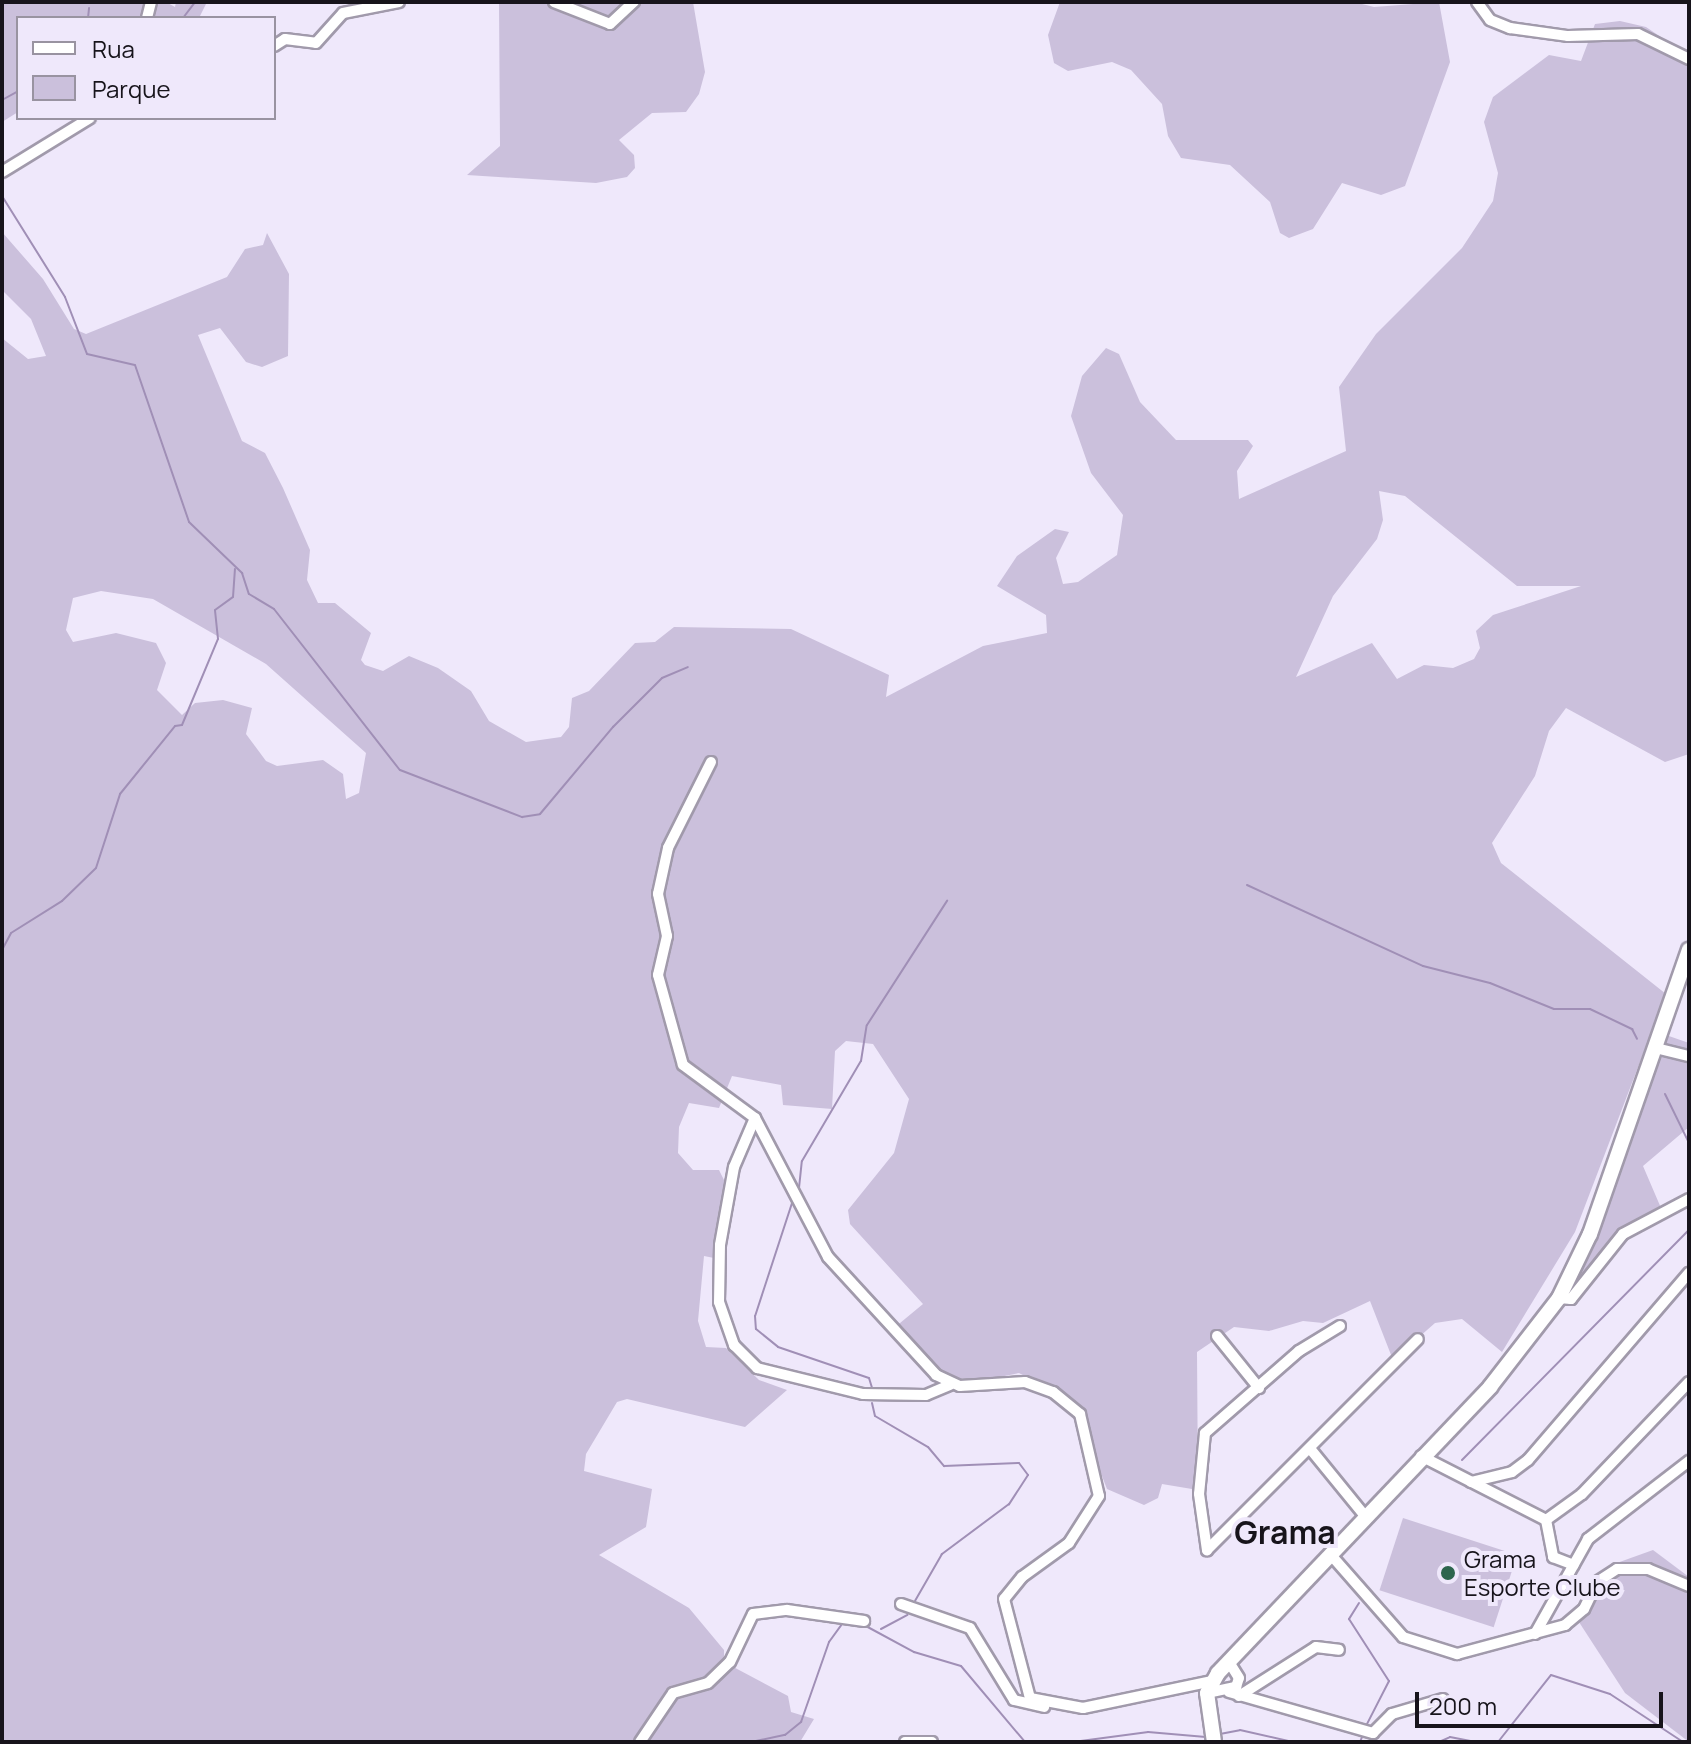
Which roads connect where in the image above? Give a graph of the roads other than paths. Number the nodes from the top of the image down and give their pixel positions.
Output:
1 (399, 2) edge
2 (554, 2) edge
3 (634, 2) edge
4 (1477, 2) edge
5 (276, 45) edge
6 (1689, 59) edge
7 (87, 120) edge
8 (2, 172) edge
9 (711, 762) dead end
10 (1689, 950) edge
11 (1656, 1048) junction
12 (1689, 1056) edge
13 (755, 1118) junction
14 (1689, 1199) edge
15 (1689, 1273) edge
16 (1559, 1298) junction
17 (1340, 1326) dead end
18 (1217, 1336) dead end
19 (1418, 1339) dead end
20 (1689, 1382) edge
21 (950, 1385) junction
22 (1259, 1388) junction
23 (1312, 1451) junction
24 (1421, 1456) junction
25 (1689, 1461) edge
26 (1471, 1482) junction
27 (1365, 1516) junction
28 (1546, 1520) junction
29 (1331, 1555) junction
30 (1574, 1565) junction
31 (1689, 1586) edge
32 (901, 1604) dead end
33 (864, 1621) dead end
34 (1535, 1634) junction
35 (1339, 1650) dead end
36 (1229, 1662) junction
37 (1209, 1687) junction
38 (1234, 1694) junction
39 (1443, 1699) dead end
40 (1049, 1706) junction
41 (1213, 1738) edge
42 (929, 1741) edge
43 (640, 1742) edge
44 (905, 1742) edge

1 - 5 street
2 - 3 street
4 - 6 street
7 - 8 street
9 - 13 street
10 - 11 main road
11 - 12 street
11 - 16 main road
13 - 21 street
13 - 21 street
14 - 16 street
15 - 26 street
16 - 24 main road
17 - 22 street
18 - 22 street
19 - 23 street
20 - 28 street
21 - 40 street
22 - 23 street
23 - 27 street
24 - 26 street
24 - 27 main road
25 - 30 street
26 - 28 street
27 - 29 main road
28 - 30 street
29 - 34 street
29 - 36 main road
30 - 34 street
31 - 34 street
32 - 40 street
33 - 43 street
35 - 38 street
36 - 37 main road
36 - 38 street
37 - 38 street
37 - 40 street
37 - 41 main road
38 - 39 street
42 - 44 street

